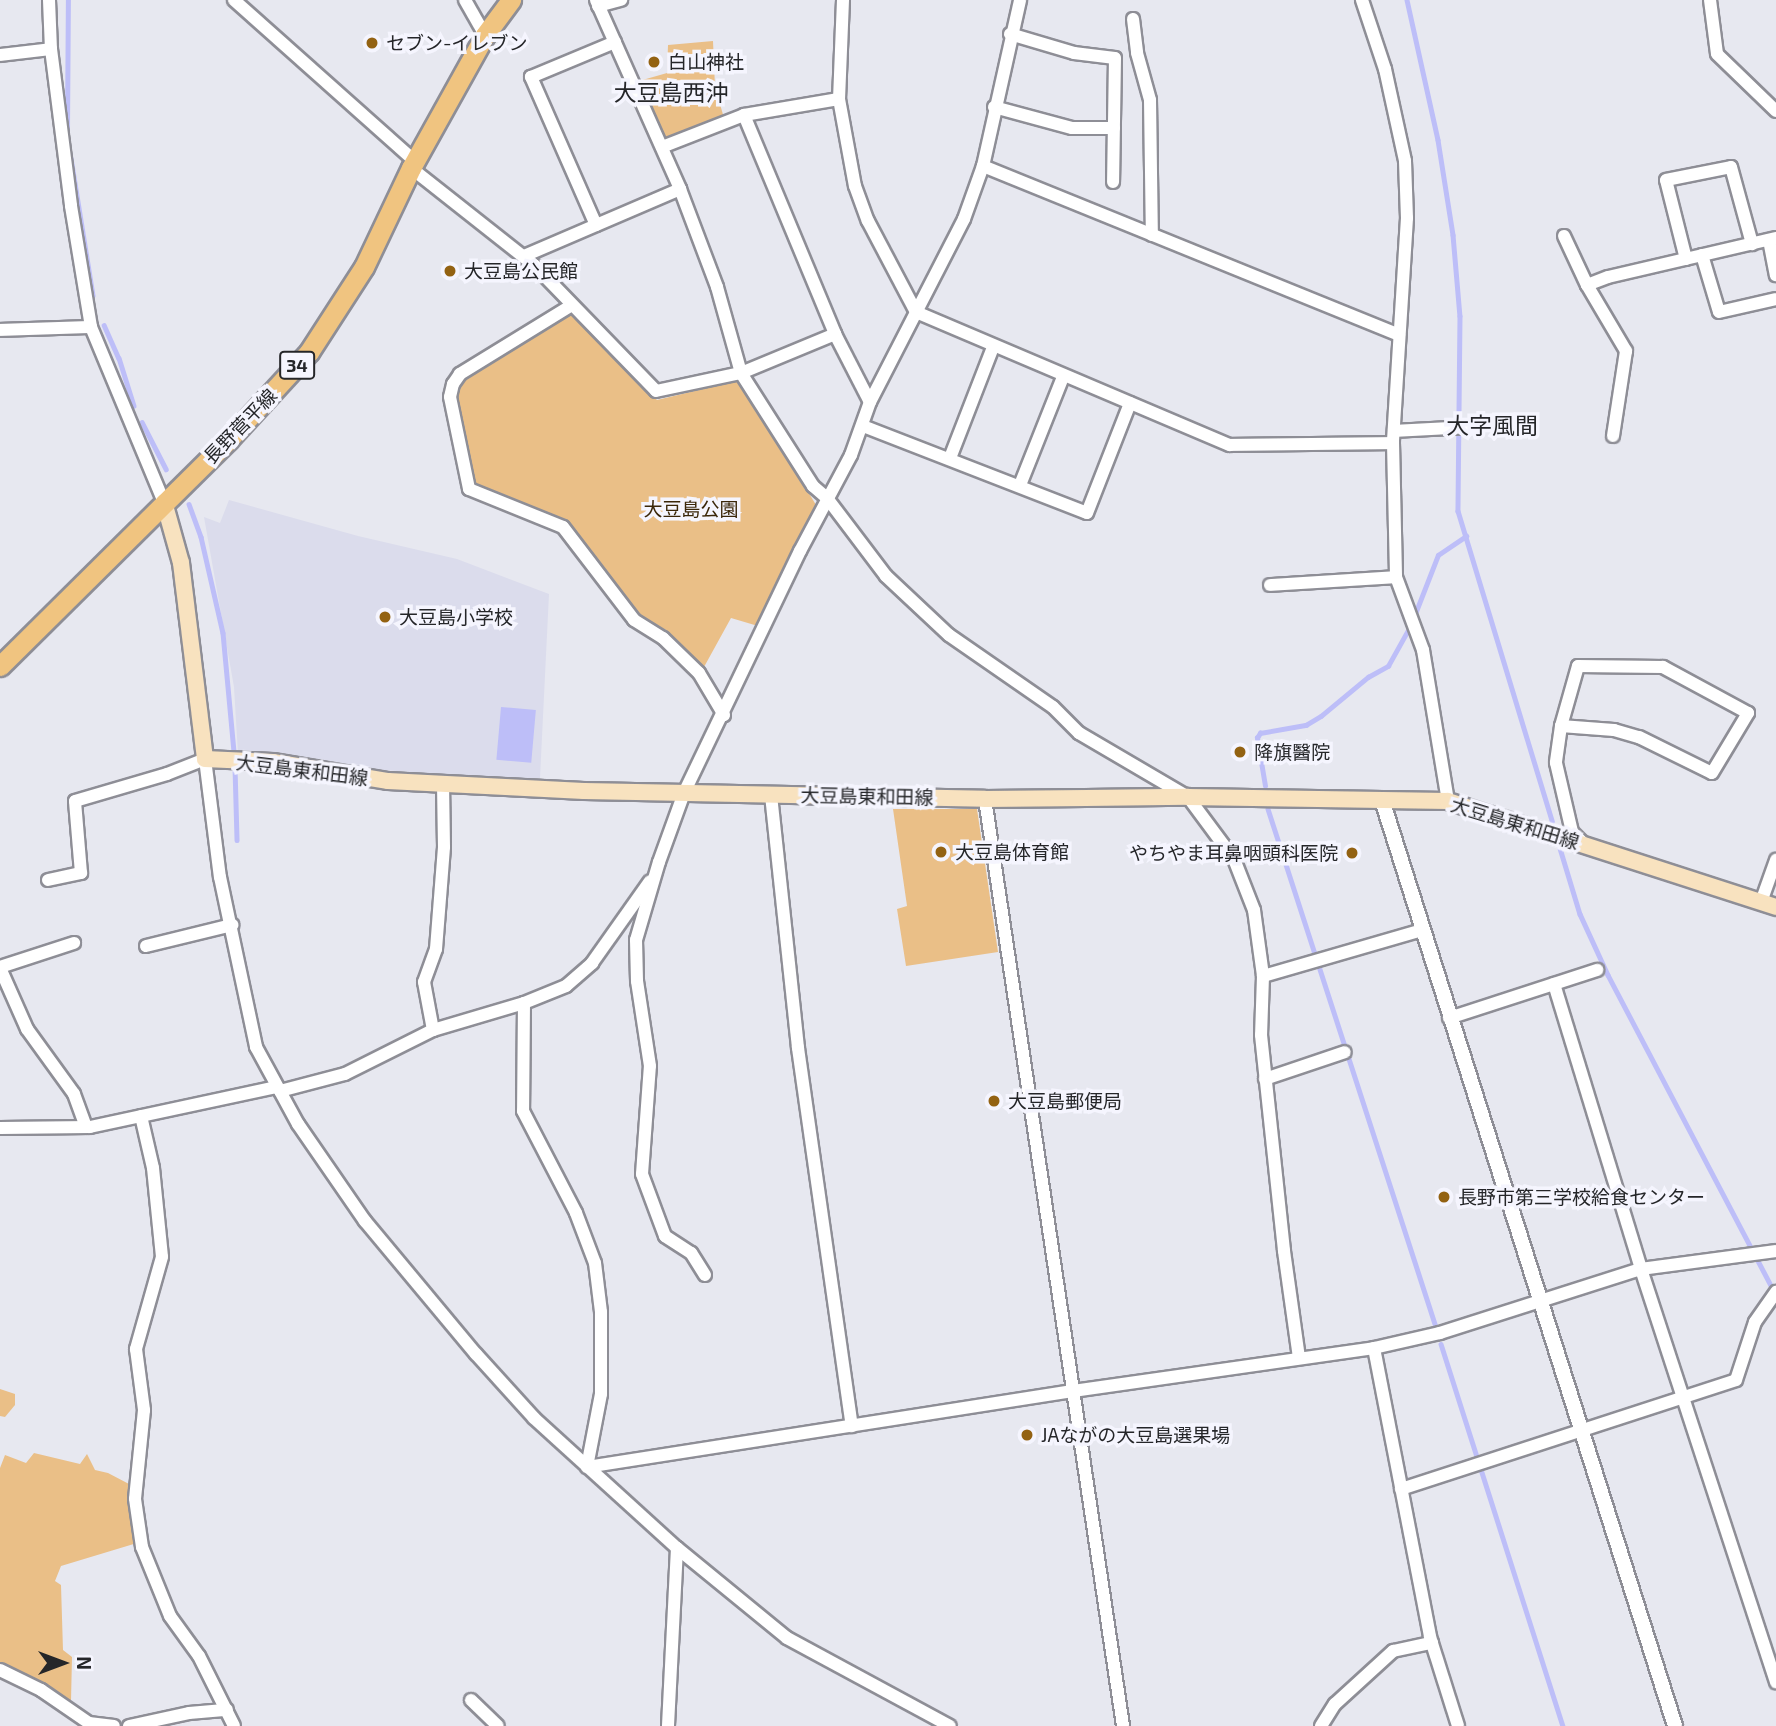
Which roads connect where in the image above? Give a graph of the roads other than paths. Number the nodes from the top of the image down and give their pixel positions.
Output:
1 (49, 0) edge
2 (234, 0) edge
3 (465, 0) edge
4 (511, 0) edge
5 (621, 0) edge
6 (844, 0) edge
7 (1020, 0) edge
8 (1362, 0) edge
9 (1710, 0) edge
10 (597, 3) edge
11 (1133, 19) dead end
12 (1010, 34) junction
13 (485, 35) junction
14 (615, 42) junction
15 (51, 50) junction
16 (0, 55) edge
17 (839, 99) junction
18 (994, 107) junction
19 (1776, 111) edge
20 (744, 115) junction
21 (1114, 128) junction
22 (662, 147) junction
23 (413, 164) junction
24 (983, 166) junction
25 (1113, 183) dead end
26 (680, 189) junction
27 (596, 225) junction
28 (1152, 235) junction
29 (1564, 236) dead end
30 (1773, 239) edge
31 (1752, 244) junction
32 (1702, 255) junction
33 (524, 256) junction
34 (1686, 259) junction
35 (1776, 275) edge
36 (1587, 285) junction
37 (1776, 299) edge
38 (572, 305) junction
39 (916, 312) junction
40 (90, 327) junction
41 (0, 330) edge
42 (835, 334) junction
43 (1399, 335) junction
44 (993, 347) junction
45 (741, 373) junction
46 (1063, 377) junction
47 (870, 402) junction
48 (1130, 404) junction
49 (863, 426) junction
50 (1463, 427) dead end
51 (1613, 436) dead end
52 (1393, 437) junction
53 (950, 458) junction
54 (1020, 485) junction
55 (827, 498) junction
56 (164, 502) junction
57 (1396, 577) junction
58 (1270, 585) dead end
59 (0, 666) edge
60 (724, 715) junction
61 (1561, 726) junction
62 (205, 759) junction
63 (443, 785) junction
64 (684, 793) junction
65 (771, 795) junction
66 (1188, 797) junction
67 (985, 799) junction
68 (1382, 800) junction
69 (1448, 801) junction
70 (1586, 846) junction
71 (1776, 860) edge
72 (656, 873) junction
73 (48, 880) dead end
74 (1769, 905) edge
75 (232, 925) junction
76 (1422, 930) junction
77 (74, 943) dead end
78 (146, 946) dead end
79 (0, 967) edge
80 (1597, 970) dead end
81 (1263, 976) junction
82 (1554, 984) junction
83 (524, 1003) junction
84 (1449, 1018) junction
85 (433, 1030) junction
86 (1345, 1052) dead end
87 (1265, 1079) junction
88 (278, 1089) junction
89 (141, 1116) junction
90 (86, 1127) junction
91 (0, 1128) edge
92 (1776, 1251) edge
93 (1641, 1269) junction
94 (705, 1275) dead end
95 (1774, 1295) edge
96 (1539, 1300) junction
97 (1374, 1348) junction
98 (1299, 1358) junction
99 (1073, 1391) junction
100 (1685, 1396) junction
101 (852, 1426) junction
102 (1580, 1432) junction
103 (587, 1467) junction
104 (1401, 1489) junction
105 (677, 1548) junction
106 (1432, 1643) junction
107 (0, 1670) edge
108 (1776, 1682) edge
109 (471, 1700) dead end
110 (227, 1710) junction
111 (71, 1712) junction
112 (74, 1726) edge
113 (114, 1726) edge
114 (129, 1726) edge
115 (234, 1726) edge
116 (498, 1726) edge
117 (668, 1726) edge
118 (950, 1726) edge
119 (1123, 1726) edge
120 (1321, 1726) edge
121 (1458, 1726) edge
122 (1675, 1726) edge

1 - 15 street
2 - 23 street
3 - 13 street
4 - 13 main road, 長野菅平線 / 34
5 - 10 street
6 - 17 street
7 - 12 street
8 - 43 street
9 - 19 street
10 - 14 street
11 - 28 street
12 - 18 street
12 - 21 street
13 - 23 main road, 長野菅平線 / 34
14 - 22 street
14 - 27 street
15 - 16 street
15 - 40 street
17 - 20 street
17 - 39 street
18 - 21 street
18 - 24 street
20 - 22 street
20 - 42 street
21 - 25 street
22 - 26 street
23 - 33 street
23 - 56 main road, 長野菅平線 / 34
24 - 28 street
24 - 39 street
26 - 27 street
26 - 45 street
27 - 33 street
28 - 43 street
29 - 36 street
30 - 31 street
30 - 35 street
31 - 32 street
31 - 34 street
32 - 34 street
32 - 37 street
33 - 38 street
34 - 36 street
36 - 51 street
38 - 45 street
38 - 60 street
39 - 44 street
39 - 47 street
40 - 41 street
40 - 56 street
42 - 45 street
42 - 47 street
43 - 52 street
44 - 46 street
44 - 53 street
45 - 55 street
46 - 48 street
46 - 54 street
47 - 49 street
48 - 52 street
48 - 54 street
49 - 53 street
49 - 55 street
50 - 52 street
52 - 57 street
53 - 54 street
55 - 60 street
55 - 66 street
56 - 59 main road, 長野菅平線 / 34
56 - 62 main road
57 - 58 street
57 - 69 street
60 - 64 street
61 - 61 street
61 - 70 street
62 - 63 main road, 大豆島東和田線
62 - 73 street
62 - 75 street
63 - 64 main road, 大豆島東和田線
63 - 85 street
64 - 65 main road, 大豆島東和田線
64 - 72 street
65 - 67 main road, 大豆島東和田線
65 - 101 street
66 - 67 main road, 大豆島東和田線
66 - 68 main road, 大豆島東和田線
66 - 81 street
67 - 99 street
68 - 69 main road, 大豆島東和田線
68 - 76 street
69 - 70 main road, 大豆島東和田線
70 - 74 main road, 大豆島東和田線
71 - 74 street
72 - 83 street
72 - 94 street
75 - 78 street
75 - 88 street
76 - 81 street
76 - 84 street
77 - 79 street
79 - 90 street
80 - 82 street
81 - 87 street
82 - 84 street
82 - 93 street
83 - 85 street
83 - 103 street
84 - 96 street
85 - 88 street
86 - 87 street
87 - 98 street
88 - 89 street
88 - 103 street
89 - 90 street
89 - 110 street
90 - 91 street
92 - 93 street
93 - 96 street
93 - 100 street
95 - 100 street
96 - 97 street
96 - 102 street
97 - 98 street
97 - 104 street
98 - 99 street
99 - 101 street
99 - 119 street
100 - 102 street
100 - 108 street
101 - 103 street
102 - 104 street
102 - 122 street
103 - 105 street
104 - 106 street
105 - 117 street
105 - 118 street
106 - 120 street
106 - 121 street
107 - 111 street
109 - 116 street
110 - 114 street
110 - 115 street
111 - 112 street
111 - 113 street

